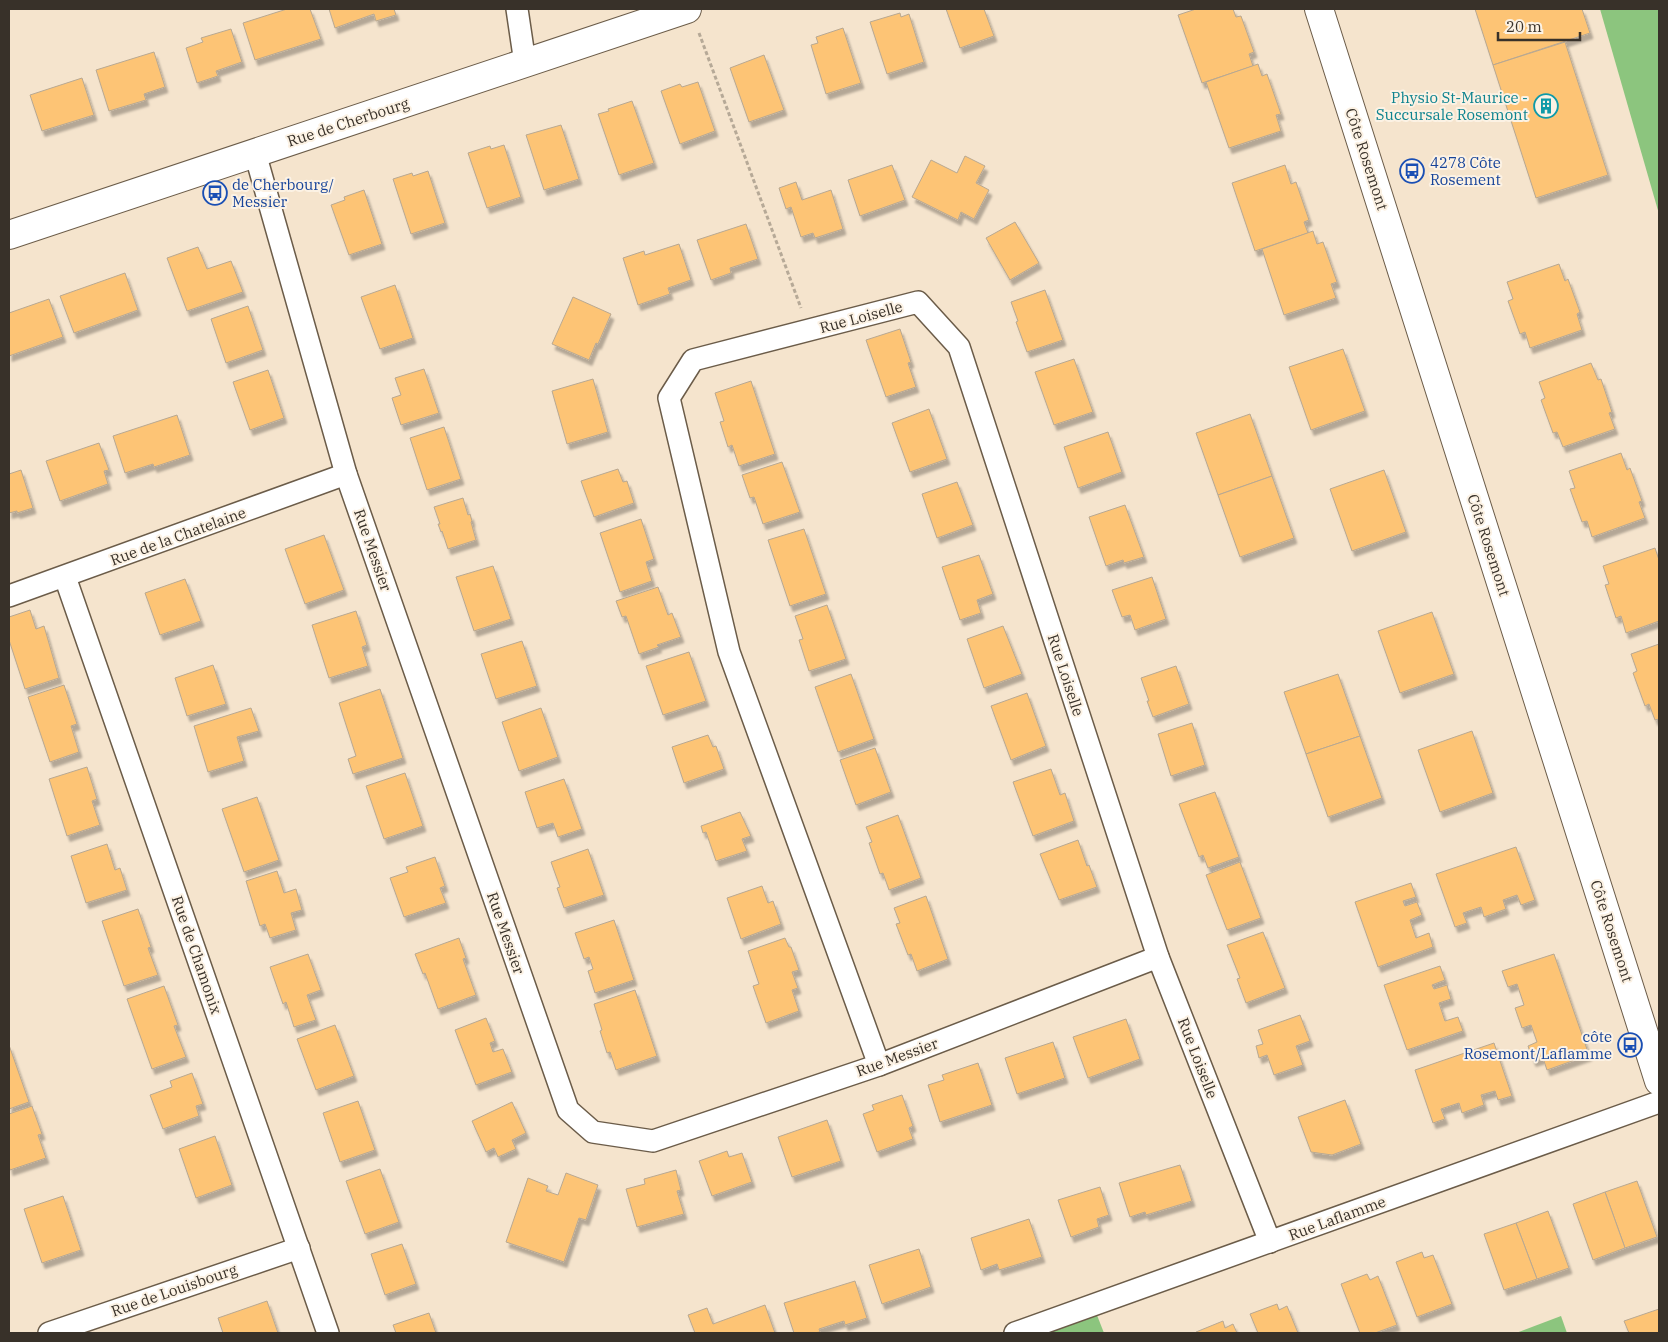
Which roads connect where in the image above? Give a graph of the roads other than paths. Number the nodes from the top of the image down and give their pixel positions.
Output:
1 (517, 9) edge
2 (1319, 9) edge
3 (692, 18) edge
4 (525, 63) junction
5 (255, 153) junction
6 (9, 235) edge
7 (346, 474) junction
8 (65, 577) junction
9 (9, 596) edge
10 (1158, 957) junction
11 (879, 1064) junction
12 (1659, 1081) edge
13 (1659, 1102) edge
14 (1270, 1242) junction
15 (298, 1248) junction
16 (49, 1333) edge
17 (328, 1333) edge
18 (1015, 1333) edge

1 - 4 street
2 - 12 street, Côte Rosemont
3 - 4 street, Rue de Cherbourg
4 - 5 street, Rue de Cherbourg
5 - 6 street, Rue de Cherbourg
5 - 7 street, Rue Messier
7 - 8 street, Rue de la Chatelaine
7 - 11 street, Rue Messier
8 - 9 street, Rue de la Chatelaine
8 - 15 street, Rue de Chamonix
10 - 11 street, Rue Messier
10 - 11 street, Rue Loiselle
10 - 14 street, Rue Loiselle
13 - 14 street, Rue Laflamme
14 - 18 street, Rue Laflamme
15 - 16 street, Rue de Louisbourg
15 - 17 street, Rue de Chamonix

